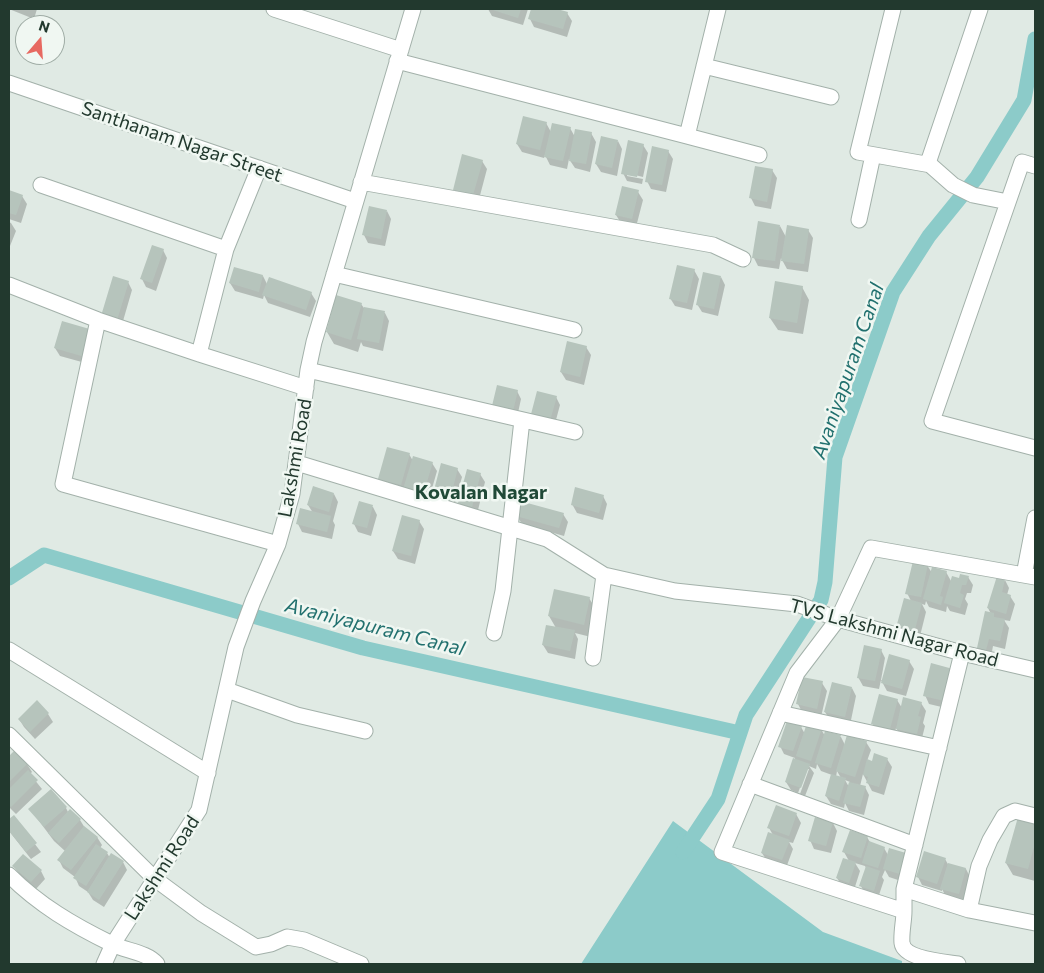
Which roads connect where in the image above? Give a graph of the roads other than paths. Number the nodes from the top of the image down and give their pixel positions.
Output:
1 (274, 9) edge
2 (413, 9) edge
3 (718, 9) edge
4 (893, 9) edge
5 (980, 9) edge
6 (399, 56) junction
7 (704, 66) junction
8 (9, 83) edge
9 (831, 97) dead end
10 (687, 136) junction
11 (759, 155) dead end
12 (873, 155) junction
13 (930, 165) junction
14 (1035, 166) edge
15 (259, 168) junction
16 (361, 182) junction
17 (41, 184) dead end
18 (355, 201) junction
19 (1008, 202) junction
20 (859, 220) dead end
21 (226, 249) junction
22 (743, 259) dead end
23 (334, 274) junction
24 (9, 285) edge
25 (98, 320) junction
26 (574, 330) dead end
27 (199, 354) junction
28 (308, 370) junction
29 (306, 388) junction
30 (522, 420) junction
31 (575, 432) dead end
32 (1035, 448) edge
33 (297, 463) junction
34 (1035, 518) edge
35 (509, 527) junction
36 (278, 544) junction
37 (604, 575) junction
38 (1030, 576) edge
39 (838, 619) junction
40 (494, 633) dead end
41 (9, 650) edge
42 (962, 653) junction
43 (592, 658) dead end
44 (1035, 670) edge
45 (227, 690) junction
46 (780, 713) junction
47 (365, 731) dead end
48 (9, 735) edge
49 (939, 748) junction
50 (208, 773) junction
51 (750, 784) junction
52 (1035, 816) edge
53 (915, 845) junction
54 (9, 875) edge
55 (155, 879) junction
56 (904, 889) junction
57 (969, 910) junction
58 (904, 911) junction
59 (1035, 922) edge
60 (113, 944) junction
61 (908, 959) edge
62 (104, 964) edge
63 (157, 964) edge
64 (361, 964) edge
65 (958, 964) edge

1 - 6 street
2 - 6 street, Lakshmi Road
3 - 7 street
4 - 12 street
5 - 13 street
6 - 10 street
6 - 16 street, Lakshmi Road
7 - 9 street
7 - 10 street
8 - 15 street, Santhanam Nagar Street
10 - 11 street
12 - 13 street
12 - 20 street
13 - 19 street
14 - 19 street
15 - 18 street, Santhanam Nagar Street
15 - 21 street
16 - 18 street, Lakshmi Road
16 - 22 street
17 - 21 street
18 - 23 street, Lakshmi Road
19 - 32 street
21 - 27 street
23 - 26 street
23 - 28 street, Lakshmi Road
24 - 25 street
25 - 27 street
25 - 36 street
27 - 29 street
28 - 29 street, Lakshmi Road
28 - 30 street
29 - 33 street, Lakshmi Road
30 - 31 street
30 - 35 street
33 - 35 street, TVS Lakshmi Nagar Road
33 - 36 street, Lakshmi Road
34 - 38 street
35 - 37 street, TVS Lakshmi Nagar Road
35 - 40 street
36 - 45 street, Lakshmi Road
37 - 39 street, TVS Lakshmi Nagar Road
37 - 43 street
38 - 39 street
39 - 42 street, TVS Lakshmi Nagar Road
39 - 46 street
41 - 50 street
42 - 44 street, TVS Lakshmi Nagar Road
42 - 49 street
45 - 47 street
45 - 50 street, Lakshmi Road
46 - 49 street
46 - 51 street
48 - 55 street
49 - 53 street
50 - 55 street, Lakshmi Road
51 - 53 street
51 - 58 street
52 - 57 street
53 - 56 street
54 - 60 street
55 - 60 street, Lakshmi Road
55 - 64 street
56 - 57 street
56 - 58 street
57 - 59 street
58 - 61 street
60 - 62 street, Lakshmi Road
60 - 63 street
61 - 65 street

